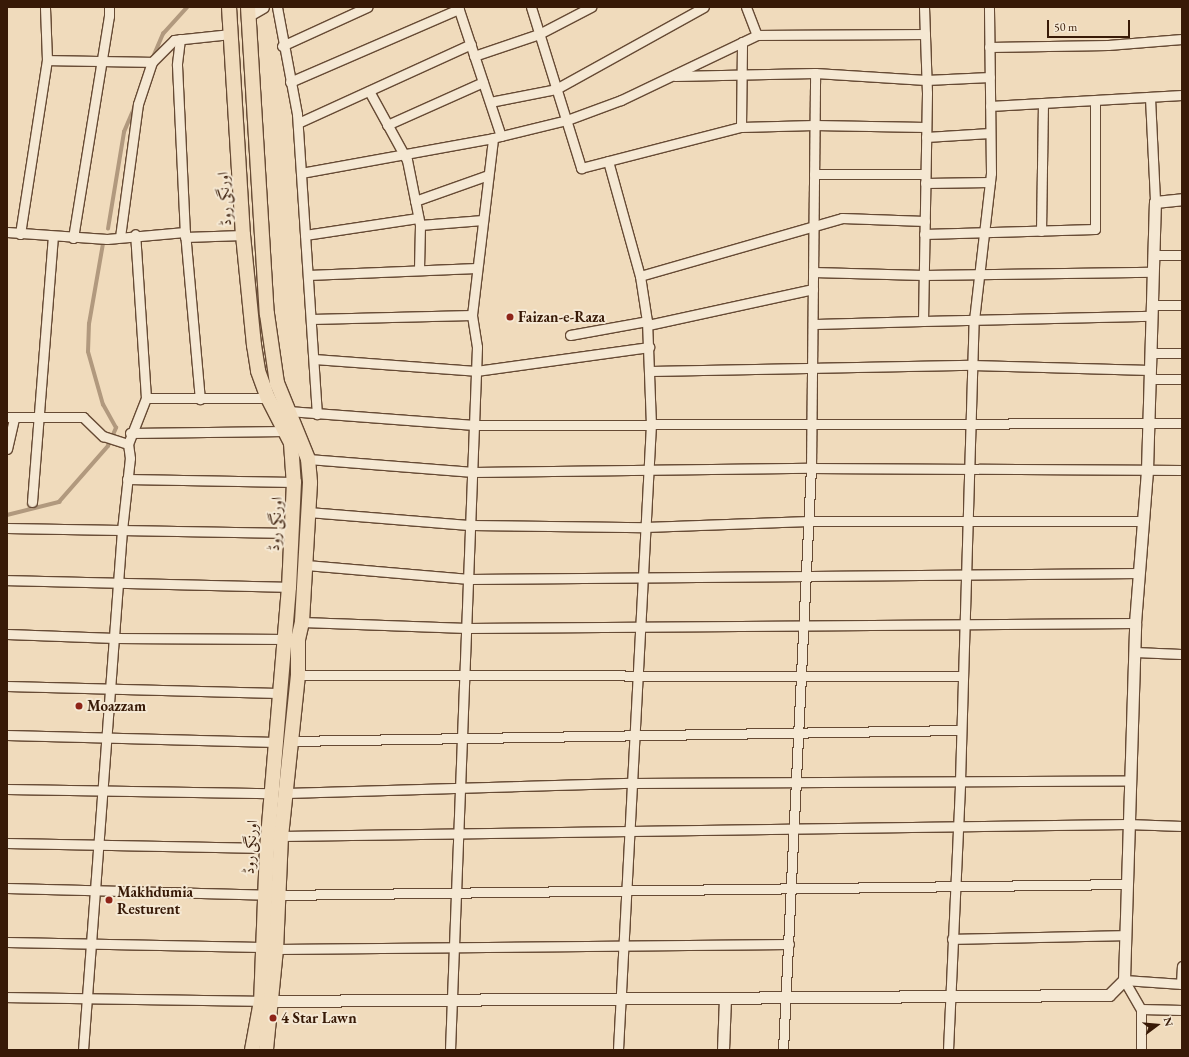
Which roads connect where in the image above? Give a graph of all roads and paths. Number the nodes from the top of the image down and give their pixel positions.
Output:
1 (45, 7) edge
2 (109, 7) edge
3 (229, 7) edge
4 (263, 7) edge
5 (277, 7) edge
6 (367, 7) edge
7 (531, 7) edge
8 (591, 7) edge
9 (704, 7) edge
10 (746, 7) edge
11 (924, 7) edge
12 (989, 7) edge
13 (458, 8) edge
14 (248, 11) edge
15 (231, 34) junction
16 (539, 34) junction
17 (925, 34) junction
18 (757, 35) junction
19 (180, 39) junction
20 (1182, 39) edge
21 (742, 42) junction
22 (470, 44) junction
23 (282, 46) junction
24 (989, 47) junction
25 (474, 56) junction
26 (47, 60) junction
27 (102, 61) junction
28 (152, 62) junction
29 (815, 73) junction
30 (742, 75) junction
31 (672, 76) junction
32 (990, 77) junction
33 (926, 80) junction
34 (290, 82) junction
35 (483, 82) junction
36 (556, 89) junction
37 (368, 91) junction
38 (1182, 94) edge
39 (1150, 98) junction
40 (1095, 101) junction
41 (490, 102) junction
42 (1043, 103) junction
43 (990, 106) junction
44 (567, 120) junction
45 (298, 123) junction
46 (388, 125) junction
47 (814, 125) junction
48 (741, 127) junction
49 (926, 127) junction
50 (990, 133) junction
51 (497, 137) junction
52 (926, 137) junction
53 (404, 154) junction
54 (608, 161) junction
55 (301, 173) junction
56 (814, 174) junction
57 (488, 175) junction
58 (925, 178) junction
59 (990, 182) junction
60 (1182, 199) edge
61 (415, 201) junction
62 (1155, 202) junction
63 (483, 220) junction
64 (419, 221) junction
65 (925, 221) junction
66 (813, 225) junction
67 (1041, 231) junction
68 (7, 232) edge
69 (984, 232) junction
70 (20, 234) junction
71 (135, 234) junction
72 (185, 234) junction
73 (243, 234) junction
74 (924, 234) junction
75 (305, 235) junction
76 (53, 237) junction
77 (120, 237) junction
78 (72, 238) junction
79 (1153, 255) junction
80 (1182, 255) edge
81 (477, 268) junction
82 (420, 270) junction
83 (813, 272) junction
84 (1153, 272) junction
85 (308, 275) junction
86 (924, 275) junction
87 (979, 275) junction
88 (640, 276) junction
89 (813, 289) junction
90 (1182, 304) edge
91 (1152, 305) junction
92 (472, 315) junction
93 (1152, 316) junction
94 (311, 319) junction
95 (974, 320) junction
96 (923, 321) junction
97 (647, 323) junction
98 (813, 324) junction
99 (570, 335) dead end
100 (649, 347) junction
101 (1182, 352) edge
102 (1151, 353) junction
103 (314, 359) junction
104 (972, 365) junction
105 (812, 368) junction
106 (476, 371) junction
107 (650, 371) junction
108 (1150, 375) junction
109 (1182, 379) edge
110 (146, 398) junction
111 (268, 398) junction
112 (200, 399) junction
113 (288, 411) junction
114 (317, 414) junction
115 (10, 417) edge
116 (38, 417) junction
117 (1182, 422) edge
118 (1148, 423) junction
119 (651, 424) junction
120 (812, 424) junction
121 (970, 424) junction
122 (474, 425) junction
123 (285, 431) junction
124 (130, 432) junction
125 (124, 443) junction
126 (7, 449) edge
127 (308, 459) junction
128 (812, 468) junction
129 (968, 468) junction
130 (648, 470) junction
131 (1147, 470) junction
132 (1182, 470) edge
133 (473, 472) junction
134 (127, 479) junction
135 (294, 482) junction
136 (32, 502) dead end
137 (308, 512) junction
138 (809, 521) junction
139 (967, 521) junction
140 (1143, 521) junction
141 (471, 526) junction
142 (645, 527) junction
143 (7, 528) edge
144 (122, 530) junction
145 (291, 533) junction
146 (306, 565) junction
147 (1139, 572) junction
148 (965, 574) junction
149 (806, 576) junction
150 (643, 578) junction
151 (469, 579) junction
152 (7, 580) edge
153 (119, 583) junction
154 (289, 587) junction
155 (302, 622) junction
156 (963, 623) junction
157 (1135, 623) junction
158 (804, 624) junction
159 (640, 626) junction
160 (468, 628) junction
161 (7, 634) edge
162 (115, 638) junction
163 (283, 639) junction
164 (298, 639) junction
165 (1134, 652) junction
166 (1182, 654) edge
167 (298, 675) junction
168 (466, 676) junction
169 (637, 676) junction
170 (802, 676) junction
171 (962, 676) junction
172 (7, 686) edge
173 (111, 690) junction
174 (278, 693) junction
175 (961, 730) junction
176 (799, 732) junction
177 (634, 734) junction
178 (7, 735) edge
179 (463, 737) junction
180 (108, 738) junction
181 (290, 741) junction
182 (276, 742) junction
183 (1130, 780) junction
184 (960, 781) junction
185 (632, 784) junction
186 (797, 784) junction
187 (461, 788) junction
188 (7, 789) edge
189 (104, 790) junction
190 (271, 793) junction
191 (286, 793) junction
192 (1127, 824) junction
193 (1182, 826) edge
194 (957, 827) junction
195 (793, 830) junction
196 (627, 832) junction
197 (457, 833) junction
198 (281, 836) junction
199 (7, 843) edge
200 (99, 845) junction
201 (266, 848) junction
202 (1127, 884) junction
203 (954, 886) junction
204 (7, 888) edge
205 (791, 888) junction
206 (96, 890) junction
207 (625, 890) junction
208 (456, 892) junction
209 (271, 894) junction
210 (1126, 935) junction
211 (952, 939) junction
212 (7, 942) edge
213 (91, 944) junction
214 (790, 944) junction
215 (622, 945) junction
216 (454, 946) junction
217 (269, 948) junction
218 (1182, 966) edge
219 (1124, 980) junction
220 (1182, 984) edge
221 (7, 997) edge
222 (949, 997) junction
223 (87, 998) junction
224 (787, 998) junction
225 (451, 999) junction
226 (620, 999) junction
227 (725, 999) junction
228 (266, 1001) junction
229 (1141, 1009) junction
230 (1182, 1010) edge
231 (83, 1050) edge
232 (252, 1050) edge
233 (266, 1050) edge
234 (450, 1050) edge
235 (618, 1050) edge
236 (723, 1050) edge
237 (783, 1050) edge
238 (948, 1050) edge
239 (1141, 1050) edge

1 - 26 street
2 - 27 street
3 - 15 main road, اورنگی روڈ
4 - 14 street
5 - 23 street
6 - 23 street
7 - 16 street
8 - 16 street
9 - 36 street
10 - 18 street
11 - 17 street
12 - 24 street
13 - 22 street
13 - 34 street
14 - 113 main road, اورنگی روڈ
15 - 19 street
15 - 73 main road, اورنگی روڈ
16 - 25 street
16 - 36 street
17 - 18 street
17 - 33 street
18 - 21 street
19 - 28 street
19 - 72 street
20 - 24 street
21 - 30 street
21 - 31 street
22 - 25 street
22 - 37 street
23 - 34 street
24 - 32 street
25 - 35 street
26 - 27 street
26 - 70 street
27 - 28 street
27 - 78 street
28 - 77 street
29 - 30 street
29 - 33 street
29 - 47 street
30 - 31 street
30 - 48 street
31 - 44 street
32 - 33 street
32 - 43 street
33 - 49 street
34 - 45 street
35 - 41 street
35 - 46 street
36 - 41 street
36 - 44 street
37 - 45 street
37 - 46 street
38 - 39 street
39 - 40 street
39 - 62 street
40 - 42 street
40 - 67 street
41 - 51 street
42 - 43 street
42 - 67 street
43 - 50 street
44 - 51 street
44 - 54 street
45 - 55 street
46 - 53 street
47 - 48 street
47 - 49 street
47 - 56 street
48 - 54 street
49 - 52 street
50 - 52 street
50 - 59 street
51 - 53 street
51 - 57 street
52 - 58 street
53 - 55 street
53 - 61 street
54 - 88 street
55 - 75 street
56 - 58 street
56 - 66 street
57 - 61 street
57 - 63 street
58 - 59 street
58 - 65 street
59 - 69 street
60 - 62 street
61 - 64 street
62 - 79 street
63 - 64 street
63 - 81 street
64 - 75 street
64 - 82 street
65 - 66 street
65 - 74 street
66 - 83 street
66 - 88 street
67 - 69 street
68 - 70 street
69 - 74 street
69 - 87 street
70 - 76 street
71 - 72 street
71 - 77 street
71 - 110 street
72 - 73 street
72 - 112 street
73 - 111 main road, اورنگی روڈ
74 - 86 street
75 - 85 street
76 - 78 street
76 - 116 street
77 - 78 street
79 - 80 street
79 - 84 street
81 - 82 street
81 - 92 street
82 - 85 street
83 - 86 street
83 - 89 street
84 - 87 street
84 - 91 street
85 - 94 street
86 - 87 street
86 - 96 street
87 - 95 street
88 - 97 street
89 - 97 street
89 - 98 street
90 - 91 street
91 - 93 street
92 - 94 street
92 - 106 street
93 - 95 street
93 - 102 street
94 - 103 street
95 - 96 street
95 - 104 street
96 - 98 street
97 - 99 street
97 - 100 street
98 - 105 street
100 - 106 street
100 - 107 street
101 - 102 street
102 - 108 street
103 - 106 street
103 - 114 street
104 - 105 street
104 - 108 street
104 - 121 street
105 - 107 street
105 - 120 street
106 - 122 street
107 - 119 street
108 - 109 street
108 - 118 street
110 - 112 street
110 - 124 street
111 - 112 street
111 - 123 main road, اورنگی روڈ
113 - 114 street
113 - 127 main road, اورنگی روڈ
114 - 122 street
115 - 116 street
115 - 126 street
116 - 125 street
116 - 136 street
117 - 118 street
118 - 121 street
118 - 131 street
119 - 120 street
119 - 122 street
119 - 130 street
120 - 121 street
120 - 128 street
121 - 129 street
122 - 133 street
123 - 124 street
123 - 135 main road, اورنگی روڈ
124 - 125 street
125 - 134 street
127 - 133 street
127 - 137 main road, اورنگی روڈ
128 - 129 street
128 - 130 street
128 - 138 street
129 - 131 street
129 - 139 street
130 - 133 street
130 - 142 street
131 - 132 street
131 - 140 street
133 - 141 street
134 - 135 street
134 - 144 street
135 - 145 main road, اورنگی روڈ
137 - 141 street
137 - 146 main road, اورنگی روڈ
138 - 139 street
138 - 142 street
138 - 149 street
139 - 140 street
139 - 148 street
140 - 147 street
141 - 142 street
141 - 151 street
142 - 150 street
143 - 144 street
144 - 145 street
144 - 153 street
145 - 154 main road, اورنگی روڈ
146 - 151 street
146 - 155 main road, اورنگی روڈ
147 - 148 street
147 - 157 street
148 - 149 street
148 - 156 street
149 - 150 street
149 - 158 street
150 - 151 street
150 - 159 street
151 - 160 street
152 - 153 street
153 - 154 street
153 - 162 street
154 - 163 main road, اورنگی روڈ
155 - 160 street
155 - 164 main road, اورنگی روڈ
156 - 157 street
156 - 158 street
156 - 171 street
157 - 165 street
158 - 159 street
158 - 170 street
159 - 160 street
159 - 169 street
160 - 168 street
161 - 162 street
162 - 163 street
162 - 173 street
163 - 164 street
163 - 174 main road, اورنگی روڈ
164 - 167 main road, اورنگی روڈ
165 - 166 street
165 - 183 street
167 - 168 street
167 - 181 main road, اورنگی روڈ
168 - 169 street
168 - 179 street
169 - 170 street
169 - 177 street
170 - 171 street
170 - 176 street
171 - 175 street
172 - 173 street
173 - 174 street
173 - 180 street
174 - 182 main road, اورنگی روڈ
175 - 176 street
175 - 184 street
176 - 177 street
176 - 186 street
177 - 179 street
177 - 185 street
178 - 180 street
179 - 181 street
179 - 187 street
180 - 182 street
180 - 189 street
181 - 191 main road, اورنگی روڈ
182 - 190 main road, اورنگی روڈ
183 - 184 street
183 - 192 street
184 - 186 street
184 - 194 street
185 - 186 street
185 - 187 street
185 - 196 street
186 - 195 street
187 - 191 street
187 - 197 street
188 - 189 street
189 - 190 street
189 - 200 street
190 - 201 main road, اورنگی روڈ
191 - 198 main road, اورنگی روڈ
192 - 193 street
192 - 194 street
192 - 202 street
194 - 195 street
194 - 203 street
195 - 196 street
195 - 205 street
196 - 197 street
196 - 207 street
197 - 198 street
197 - 208 street
198 - 209 main road, اورنگی روڈ
199 - 200 street
200 - 201 street
200 - 206 street
201 - 209 main road, اورنگی روڈ
202 - 203 street
202 - 210 street
203 - 205 street
203 - 211 street
204 - 206 street
205 - 207 street
205 - 214 street
206 - 209 street
206 - 213 street
207 - 208 street
207 - 215 street
208 - 209 street
208 - 216 street
209 - 217 main road, اورنگی روڈ
210 - 211 street
210 - 219 street
211 - 222 street
212 - 213 street
213 - 217 street
213 - 223 street
214 - 215 street
214 - 224 street
215 - 216 street
215 - 226 street
216 - 217 street
216 - 225 street
217 - 228 main road, اورنگی روڈ
218 - 220 street
219 - 220 street
219 - 222 street
219 - 229 street
221 - 223 street
222 - 224 street
222 - 238 street
223 - 228 street
223 - 231 street
224 - 227 street
224 - 237 street
225 - 226 street
225 - 228 street
225 - 234 street
226 - 227 street
226 - 235 street
227 - 236 street
228 - 232 main road, اورنگی روڈ
228 - 233 main road, اورنگی روڈ
229 - 230 street
229 - 239 street

